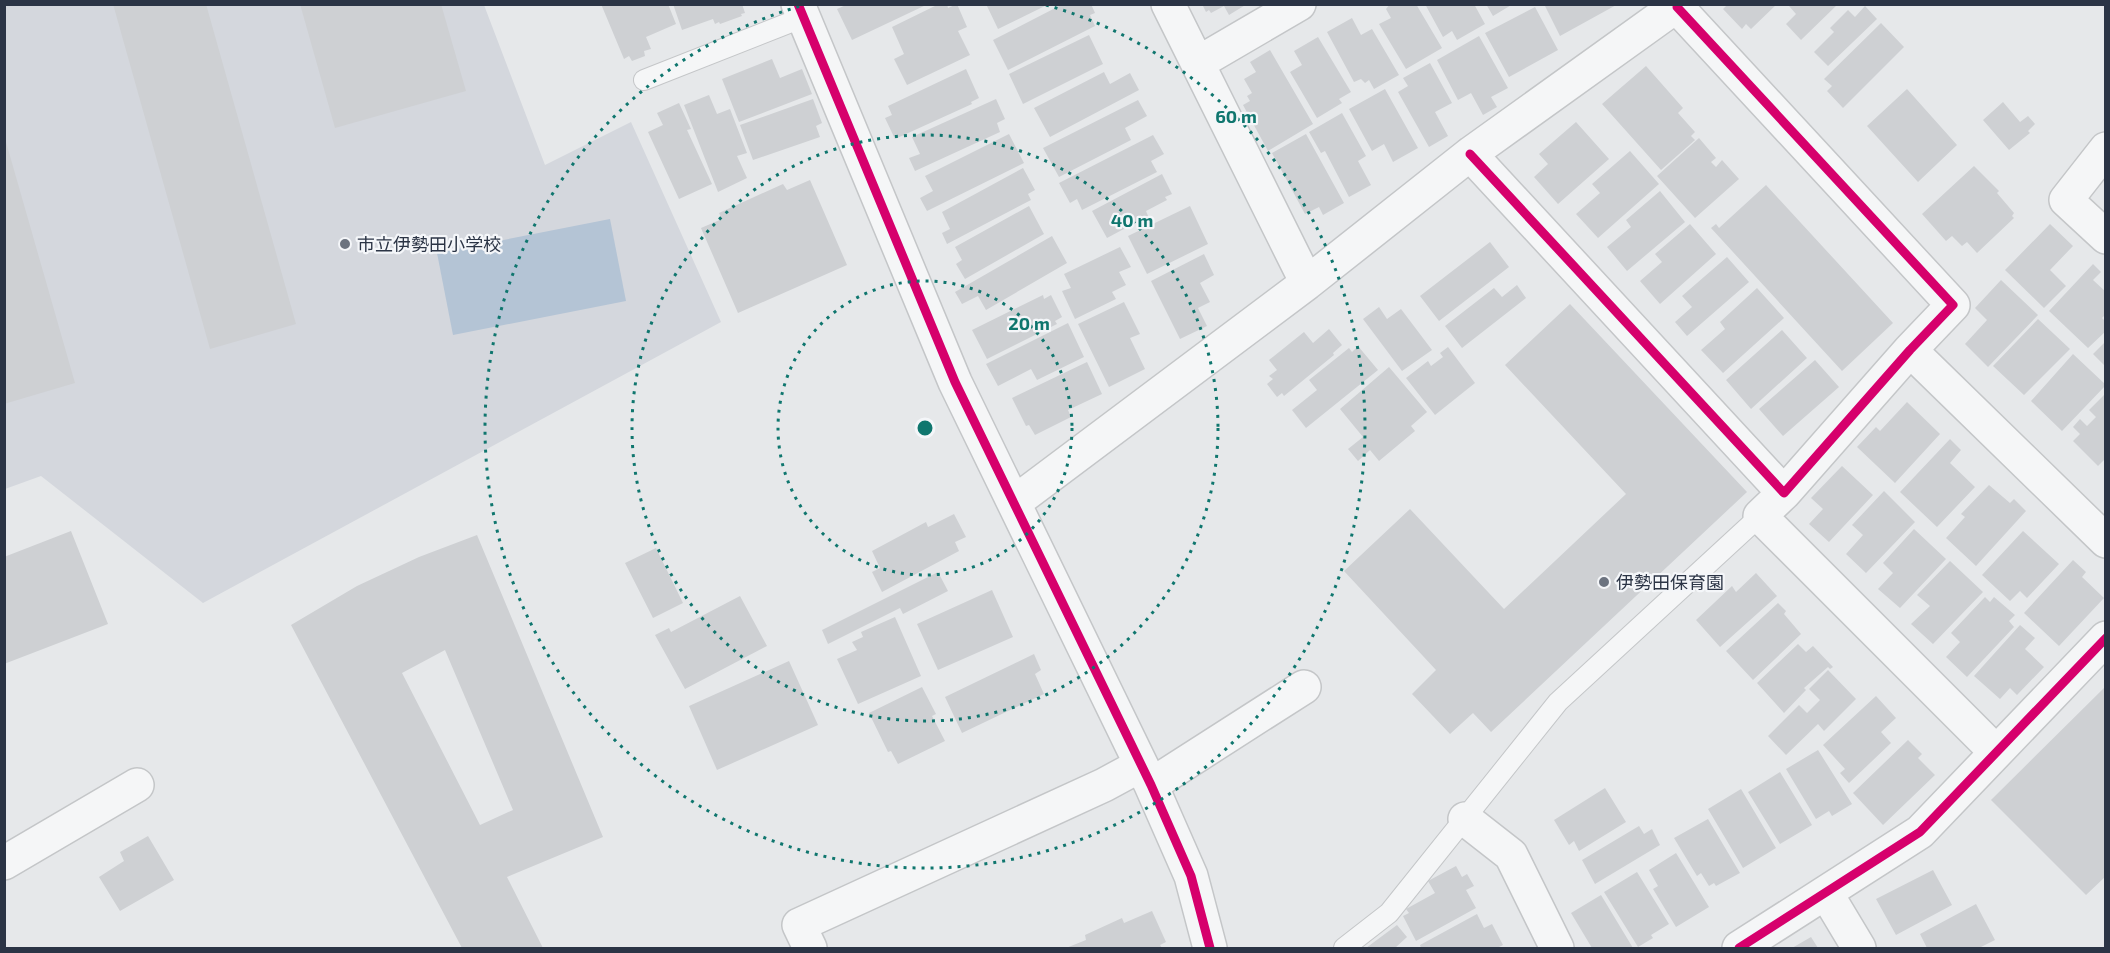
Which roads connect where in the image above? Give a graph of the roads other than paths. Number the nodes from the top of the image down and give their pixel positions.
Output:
1 (1168, 4) edge
2 (1299, 4) edge
3 (1678, 6) edge
4 (801, 11) edge
5 (1198, 63) junction
6 (644, 80) dead end
7 (2106, 149) edge
8 (1470, 154) junction
9 (2106, 237) edge
10 (1307, 283) junction
11 (1910, 350) junction
12 (1784, 493) junction
13 (1015, 502) junction
14 (1760, 516) junction
15 (2106, 541) edge
16 (2106, 638) edge
17 (1304, 687) dead end
18 (1996, 752) junction
19 (1146, 775) junction
20 (137, 785) dead end
21 (1465, 819) junction
22 (4, 863) edge
23 (1826, 893) junction
24 (810, 948) edge
25 (1210, 948) edge
26 (1344, 948) edge
27 (1557, 948) edge
28 (1739, 948) edge
29 (1859, 948) edge

1 - 5 street
2 - 5 street
3 - 8 street
3 - 11 street
4 - 6 lane
4 - 13 street
5 - 10 street
7 - 9 street
8 - 10 street
8 - 12 street
10 - 13 street
11 - 12 street
11 - 15 street
12 - 14 street
13 - 19 street
14 - 18 street
14 - 21 lane
16 - 18 street
17 - 19 street
18 - 23 street
19 - 24 street
19 - 25 street
20 - 22 street
21 - 26 lane
21 - 27 street
23 - 28 street
23 - 29 street

